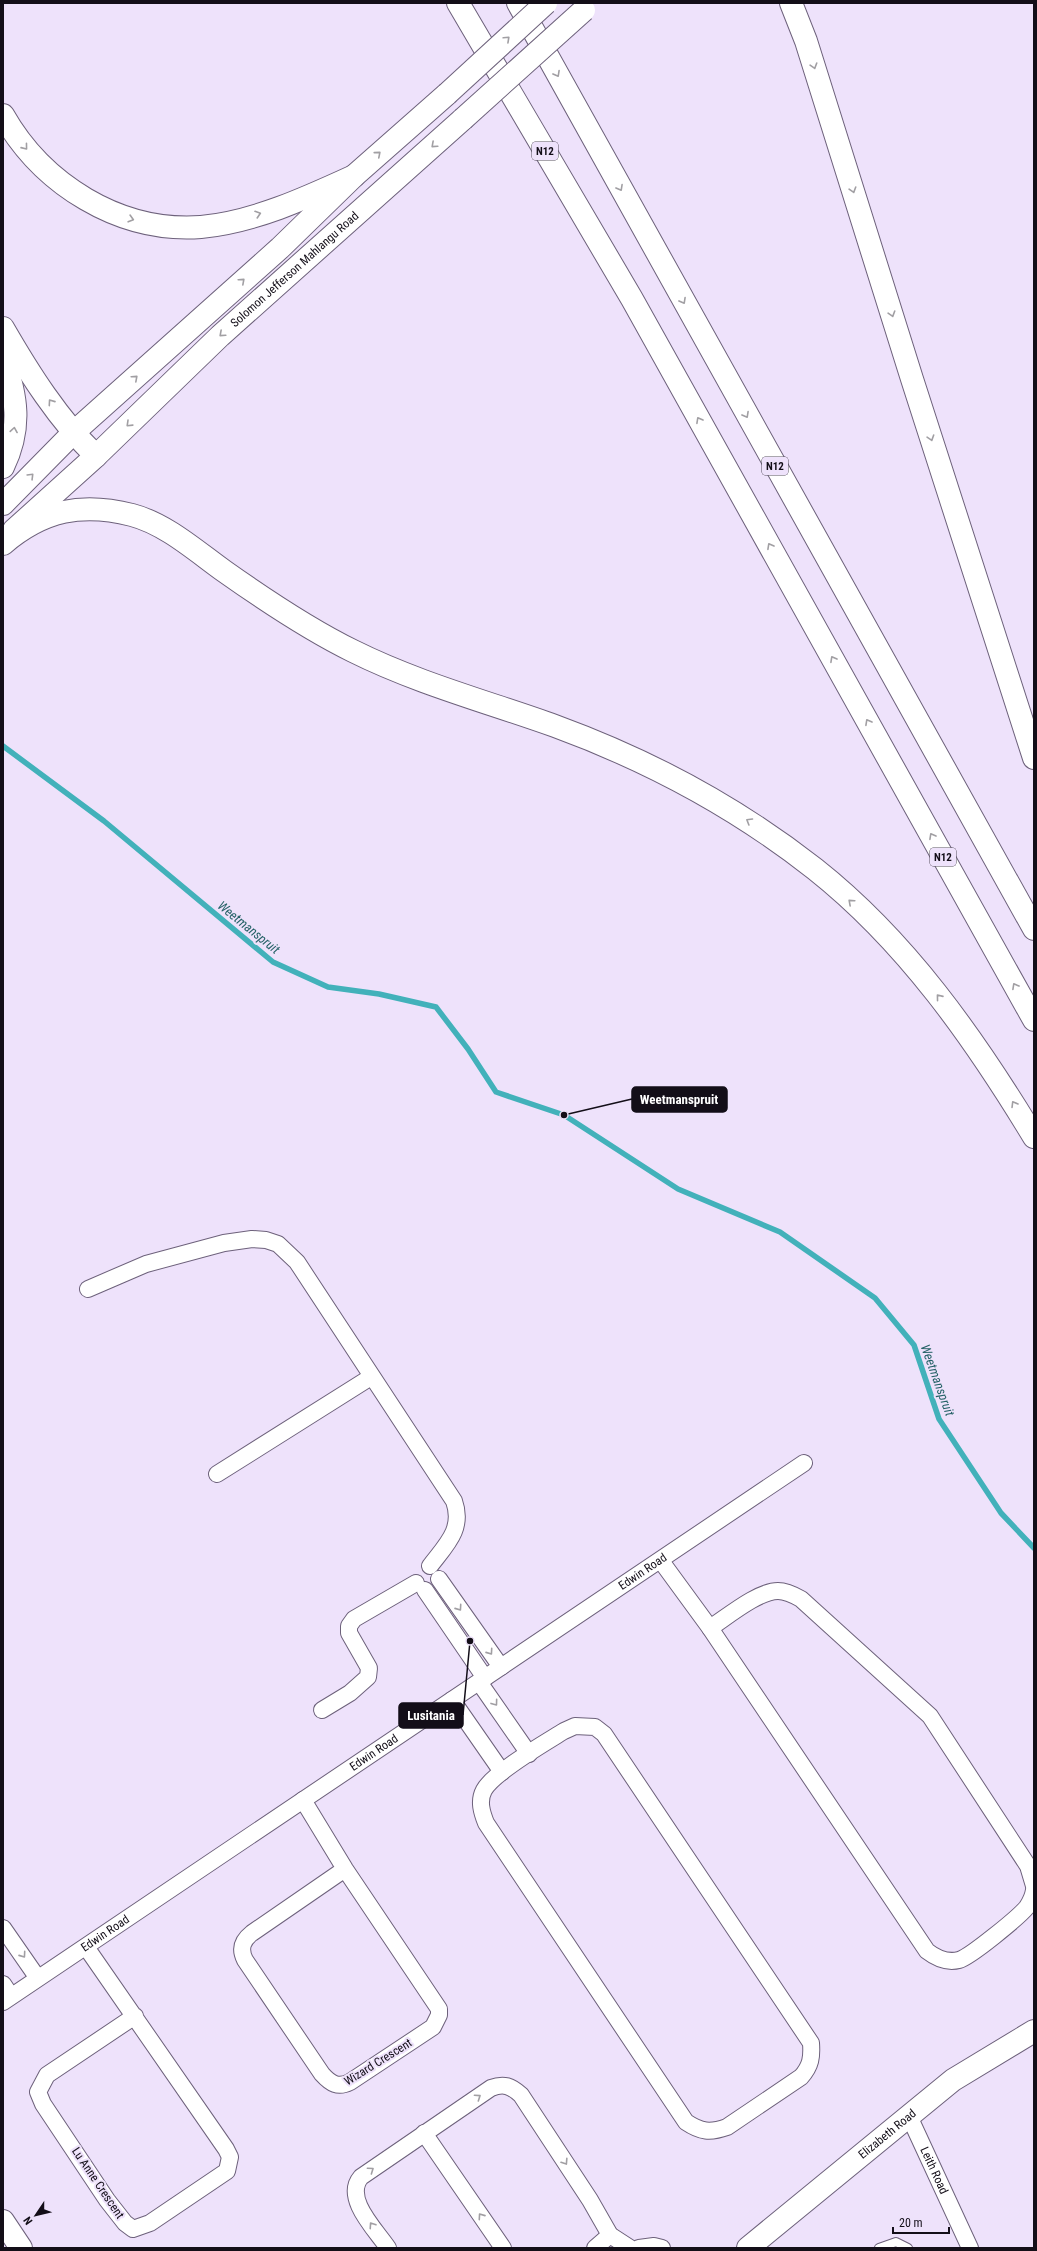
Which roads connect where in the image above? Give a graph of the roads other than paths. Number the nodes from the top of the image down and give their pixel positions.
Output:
1 (446, 3) edge
2 (458, 3) edge
3 (518, 3) edge
4 (546, 3) edge
5 (791, 3) edge
6 (798, 3) edge
7 (588, 6) edge
8 (806, 41) junction
9 (3, 115) edge
10 (354, 176) junction
11 (632, 299) junction
12 (3, 328) edge
13 (3, 357) edge
14 (73, 434) junction
15 (96, 456) junction
16 (3, 467) edge
17 (3, 504) edge
18 (3, 540) edge
19 (3, 544) edge
20 (1034, 758) edge
21 (1034, 929) edge
22 (1034, 1020) edge
23 (1034, 1137) edge
24 (88, 1289) dead end
25 (371, 1377) junction
26 (804, 1463) dead end
27 (217, 1474) dead end
28 (661, 1561) junction
29 (430, 1566) junction
30 (439, 1579) junction
31 (421, 1586) junction
32 (710, 1628) junction
33 (501, 1666) junction
34 (482, 1680) junction
35 (452, 1700) junction
36 (322, 1710) dead end
37 (529, 1754) junction
38 (502, 1772) junction
39 (304, 1800) junction
40 (345, 1869) junction
41 (1034, 1886) edge
42 (1034, 1890) edge
43 (3, 1928) edge
44 (86, 1947) junction
45 (37, 1977) junction
46 (6, 1994) edge
47 (135, 2016) junction
48 (1034, 2031) edge
49 (909, 2116) junction
50 (424, 2133) junction
51 (3, 2221) edge
52 (610, 2235) junction
53 (21, 2248) edge
54 (388, 2248) edge
55 (503, 2248) edge
56 (595, 2248) edge
57 (630, 2248) edge
58 (639, 2248) edge
59 (662, 2248) edge
60 (748, 2248) edge
61 (879, 2248) edge
62 (908, 2248) edge
63 (970, 2248) edge

1 - 11 main road
2 - 11 main road, N12
3 -> 21 main road, N12
10 -> 4 main road, bridge
5 - 8 main road
6 - 8 main road
7 -> 15 main road, Solomon Jefferson Mahlangu Road, bridge
8 -> 20 main road
9 -> 10 main road
14 -> 10 main road
22 -> 11 main road, N12
14 -> 12 main road
16 -> 13 main road
14 - 15 main road
17 -> 14 main road
15 - 18 main road, Solomon Jefferson Mahlangu Road
23 -> 19 main road
24 - 25 street
25 - 27 street
25 - 29 street
26 - 28 street, Edwin Road
28 - 32 street
28 - 33 street, Edwin Road
29 - 30 street
29 - 31 street
30 - 31 street
30 -> 33 street
31 - 34 street
31 - 36 street
32 - 41 street
32 - 42 street
33 - 34 street, Edwin Road
34 - 35 street, Edwin Road
34 -> 37 street
35 - 38 street
35 - 39 street, Edwin Road
37 - 38 street
37 - 38 street
39 - 40 street, Wizard Crescent
39 - 44 street, Edwin Road
40 - 40 street, Wizard Crescent
43 -> 45 street
44 - 45 street, Edwin Road
44 - 47 street, Lu Anne Crescent
45 - 46 street, Edwin Road
47 - 47 street, Lu Anne Crescent
48 - 49 main road, Elizabeth Road
49 - 60 main road, Elizabeth Road
49 - 63 street, Leith Road
50 -> 52 street
54 -> 50 street
55 -> 50 street
51 - 53 main road
52 - 56 street
52 - 57 street
58 - 59 street
61 - 62 lane

